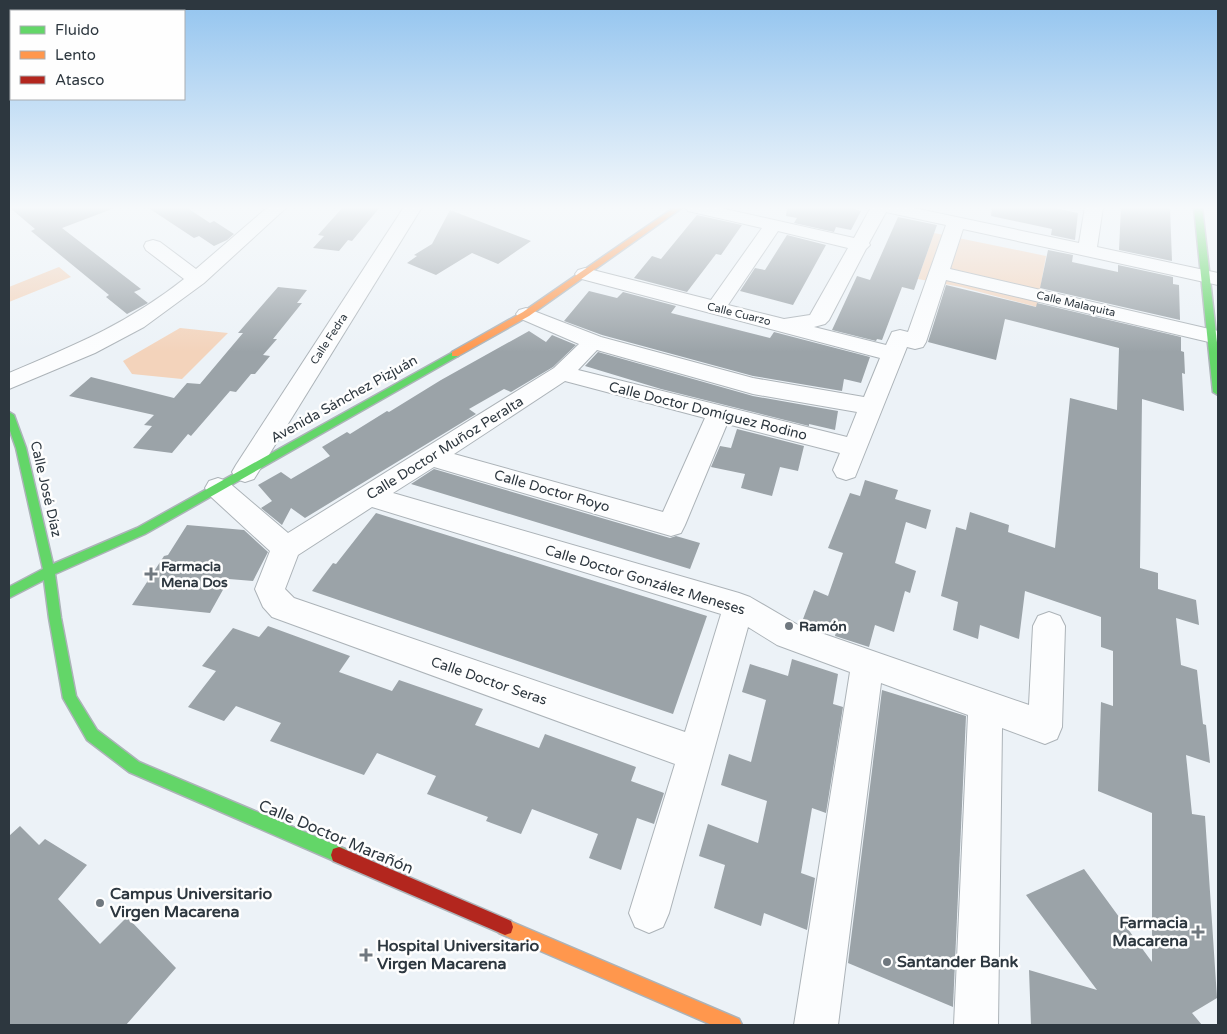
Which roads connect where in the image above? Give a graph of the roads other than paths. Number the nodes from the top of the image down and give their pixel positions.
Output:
1 (166, 255) edge
2 (223, 255) edge
3 (382, 255) edge
4 (611, 255) edge
5 (752, 255) edge
6 (855, 255) edge
7 (945, 255) edge
8 (1110, 255) edge
9 (1207, 255) edge
10 (939, 272) junction
11 (585, 274) junction
12 (197, 278) junction
13 (1211, 278) edge
14 (716, 308) junction
15 (526, 314) junction
16 (784, 325) junction
17 (1213, 336) junction
18 (593, 342) junction
19 (892, 354) junction
20 (562, 373) junction
21 (9, 382) edge
22 (1218, 392) edge
23 (872, 408) junction
24 (719, 414) junction
25 (9, 416) edge
26 (432, 457) junction
27 (245, 472) junction
28 (218, 488) junction
29 (369, 496) junction
30 (286, 548) junction
31 (49, 571) junction
32 (9, 593) edge
33 (739, 606) junction
34 (1049, 626) dead end
35 (867, 663) junction
36 (985, 705) junction
37 (694, 753) junction
38 (649, 913) dead end
39 (733, 1025) edge
40 (816, 1025) edge
41 (976, 1025) edge

1 - 12 street
2 - 12 street
3 - 27 street, Calle Fedra
4 - 11 main road, Avenida Sánchez Pizjuán
5 - 14 street
6 - 16 street
7 - 10 street
8 - 13 street
9 - 13 main road
10 - 17 street, Calle Malaquita
10 - 19 street
11 - 14 street, Calle Cuarzo
11 - 15 main road, Avenida Sánchez Pizjuán
12 - 21 street
13 - 17 main road
14 - 16 street, Calle Cuarzo
15 - 18 street
15 - 27 main road, Avenida Sánchez Pizjuán
16 - 19 street, Calle Cuarzo
17 - 22 main road
18 - 20 street, Calle Doctor Muñoz Peralta
18 - 23 street
19 - 23 street
20 - 24 street, Calle Doctor Domíguez Rodino
20 - 26 street, Calle Doctor Muñoz Peralta
23 - 24 street, Calle Doctor Domíguez Rodino
24 - 26 street, Calle Doctor Royo
25 - 31 main road, Calle José Díaz
26 - 29 street, Calle Doctor Muñoz Peralta
27 - 28 main road, Avenida Sánchez Pizjuán
28 - 30 street
28 - 31 main road, Avenida Sánchez Pizjuán
29 - 30 street, Calle Doctor Muñoz Peralta
29 - 33 street, Calle Doctor González Meneses
30 - 37 street, Calle Doctor Seras
31 - 32 main road, Avenida Sánchez Pizjuán
31 - 39 main road, Calle Doctor Marañón
33 - 35 street, Calle Doctor González Meneses
33 - 37 street
34 - 36 street, Calle Doctor González Meneses
35 - 36 street, Calle Doctor González Meneses
35 - 40 street
36 - 41 street
37 - 38 street

